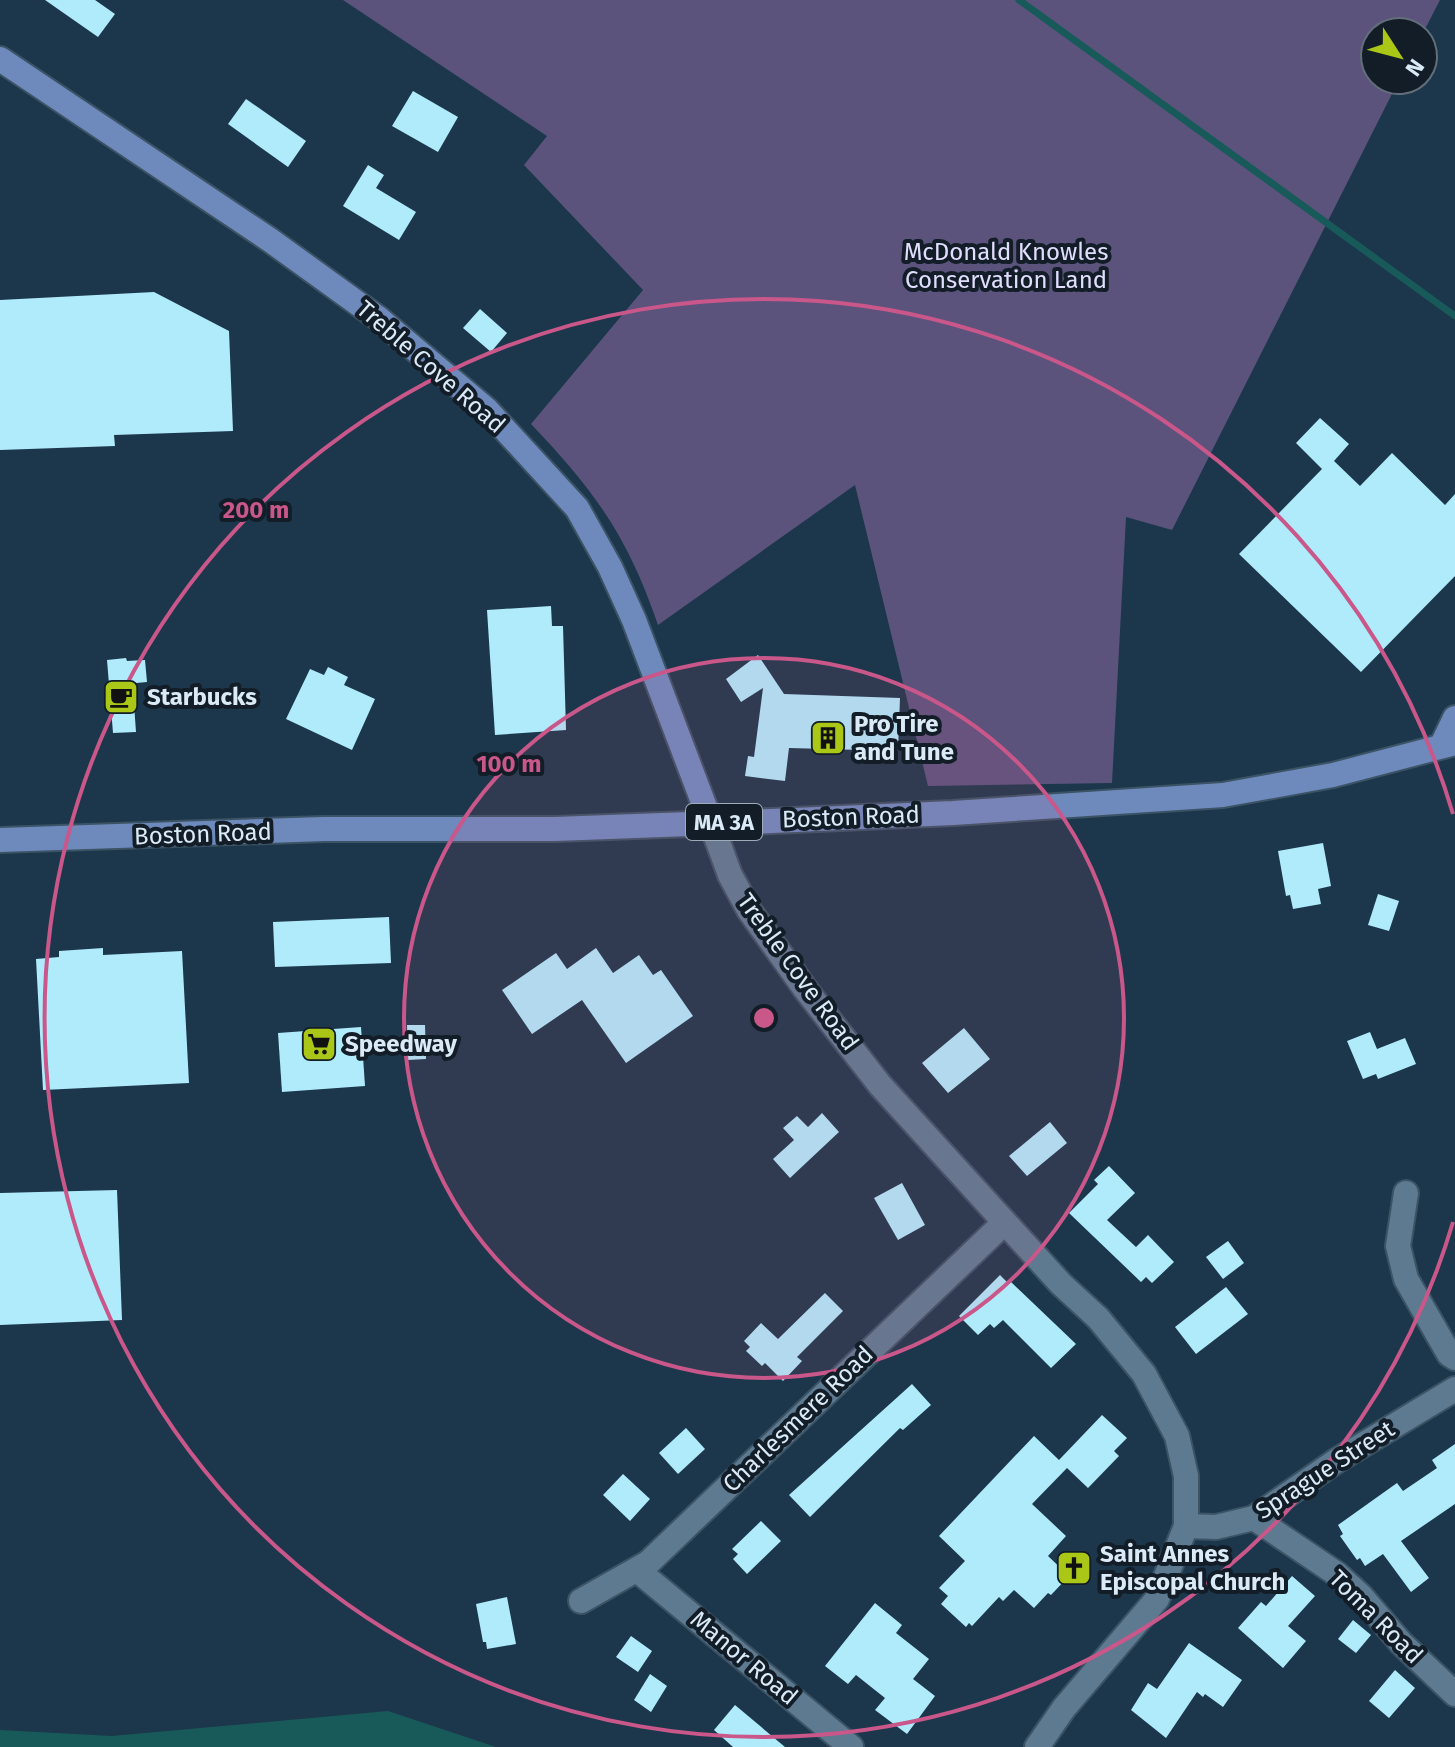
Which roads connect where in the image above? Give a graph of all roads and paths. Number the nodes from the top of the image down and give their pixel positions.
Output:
1 (0, 59) edge
2 (1455, 718) edge
3 (1448, 744) edge
4 (711, 823) junction
5 (0, 840) edge
6 (1406, 1193) dead end
7 (1004, 1223) junction
8 (1455, 1358) edge
9 (1455, 1389) edge
10 (1254, 1518) junction
11 (1186, 1526) junction
12 (637, 1570) junction
13 (581, 1601) dead end
14 (1455, 1694) edge
15 (851, 1747) edge
16 (1037, 1747) edge

1 - 4 main road, Treble Cove Road
2 - 3 main road
3 - 4 main road, Boston Road / MA 3A
4 - 5 main road, Boston Road / MA 3A
4 - 7 street, Treble Cove Road
6 - 8 street
7 - 11 street, Treble Cove Road
7 - 12 street, Charlesmere Road
9 - 10 street, Sprague Street
10 - 11 street, Sprague Street
10 - 14 street, Toma Road
11 - 16 street, Treble Cove Road
12 - 13 street, Charlesmere Road
12 - 15 street, Manor Road

